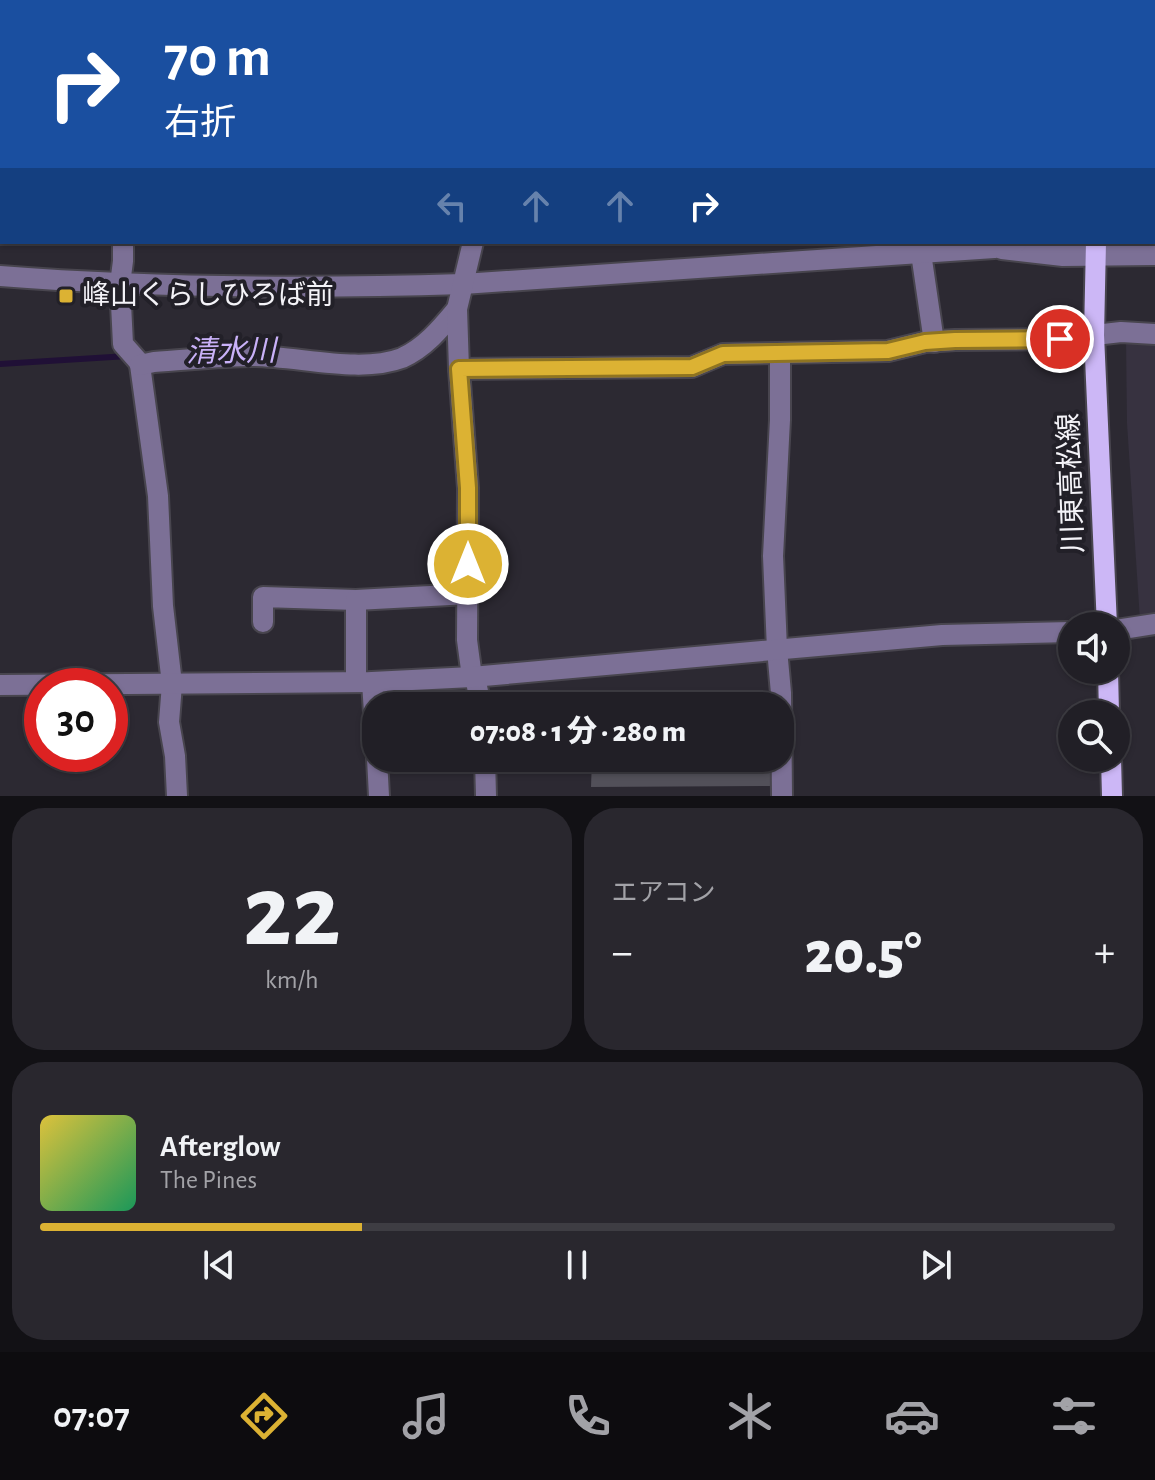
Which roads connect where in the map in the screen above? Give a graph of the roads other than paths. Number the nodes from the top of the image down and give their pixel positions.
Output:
1 (123, 244) edge
2 (473, 244) edge
3 (1009, 244) edge
4 (994, 248) junction
5 (914, 249) edge
6 (1095, 249) edge
7 (1155, 255) edge
8 (0, 276) edge
9 (120, 284) junction
10 (463, 284) junction
11 (457, 309) junction
12 (1155, 334) edge
13 (1094, 335) junction
14 (934, 342) junction
15 (780, 354) junction
16 (139, 363) junction
17 (459, 369) junction
18 (468, 594) junction
19 (356, 600) junction
20 (1106, 612) edge
21 (263, 622) dead end
22 (1155, 624) edge
23 (1130, 628) edge
24 (1058, 632) edge
25 (777, 649) junction
26 (474, 677) junction
27 (364, 682) junction
28 (172, 684) junction
29 (0, 685) edge
30 (366, 692) edge
31 (478, 692) edge
32 (378, 772) edge
33 (485, 772) edge
34 (1111, 772) edge
35 (177, 796) edge
36 (379, 796) edge
37 (486, 796) edge
38 (782, 796) edge
39 (1112, 796) edge

1 - 9 street
2 - 10 street
3 - 4 street
4 - 5 street
4 - 6 street
5 - 10 street
5 - 14 street
6 - 7 street
6 - 13 main road, 川東高松線
8 - 9 street
9 - 10 street
9 - 16 street
10 - 11 street
11 - 16 street
11 - 17 street
12 - 13 street
13 - 14 street
13 - 20 main road, 川東高松線
14 - 15 street
15 - 17 street
15 - 25 street
16 - 28 street
17 - 18 street
18 - 19 street
18 - 26 street
19 - 21 street
19 - 27 street
22 - 23 street
24 - 25 street
25 - 26 street
25 - 38 street
26 - 27 street
26 - 31 street
27 - 28 street
27 - 30 street
28 - 29 street
28 - 35 street
32 - 36 street
33 - 37 street
34 - 39 main road

